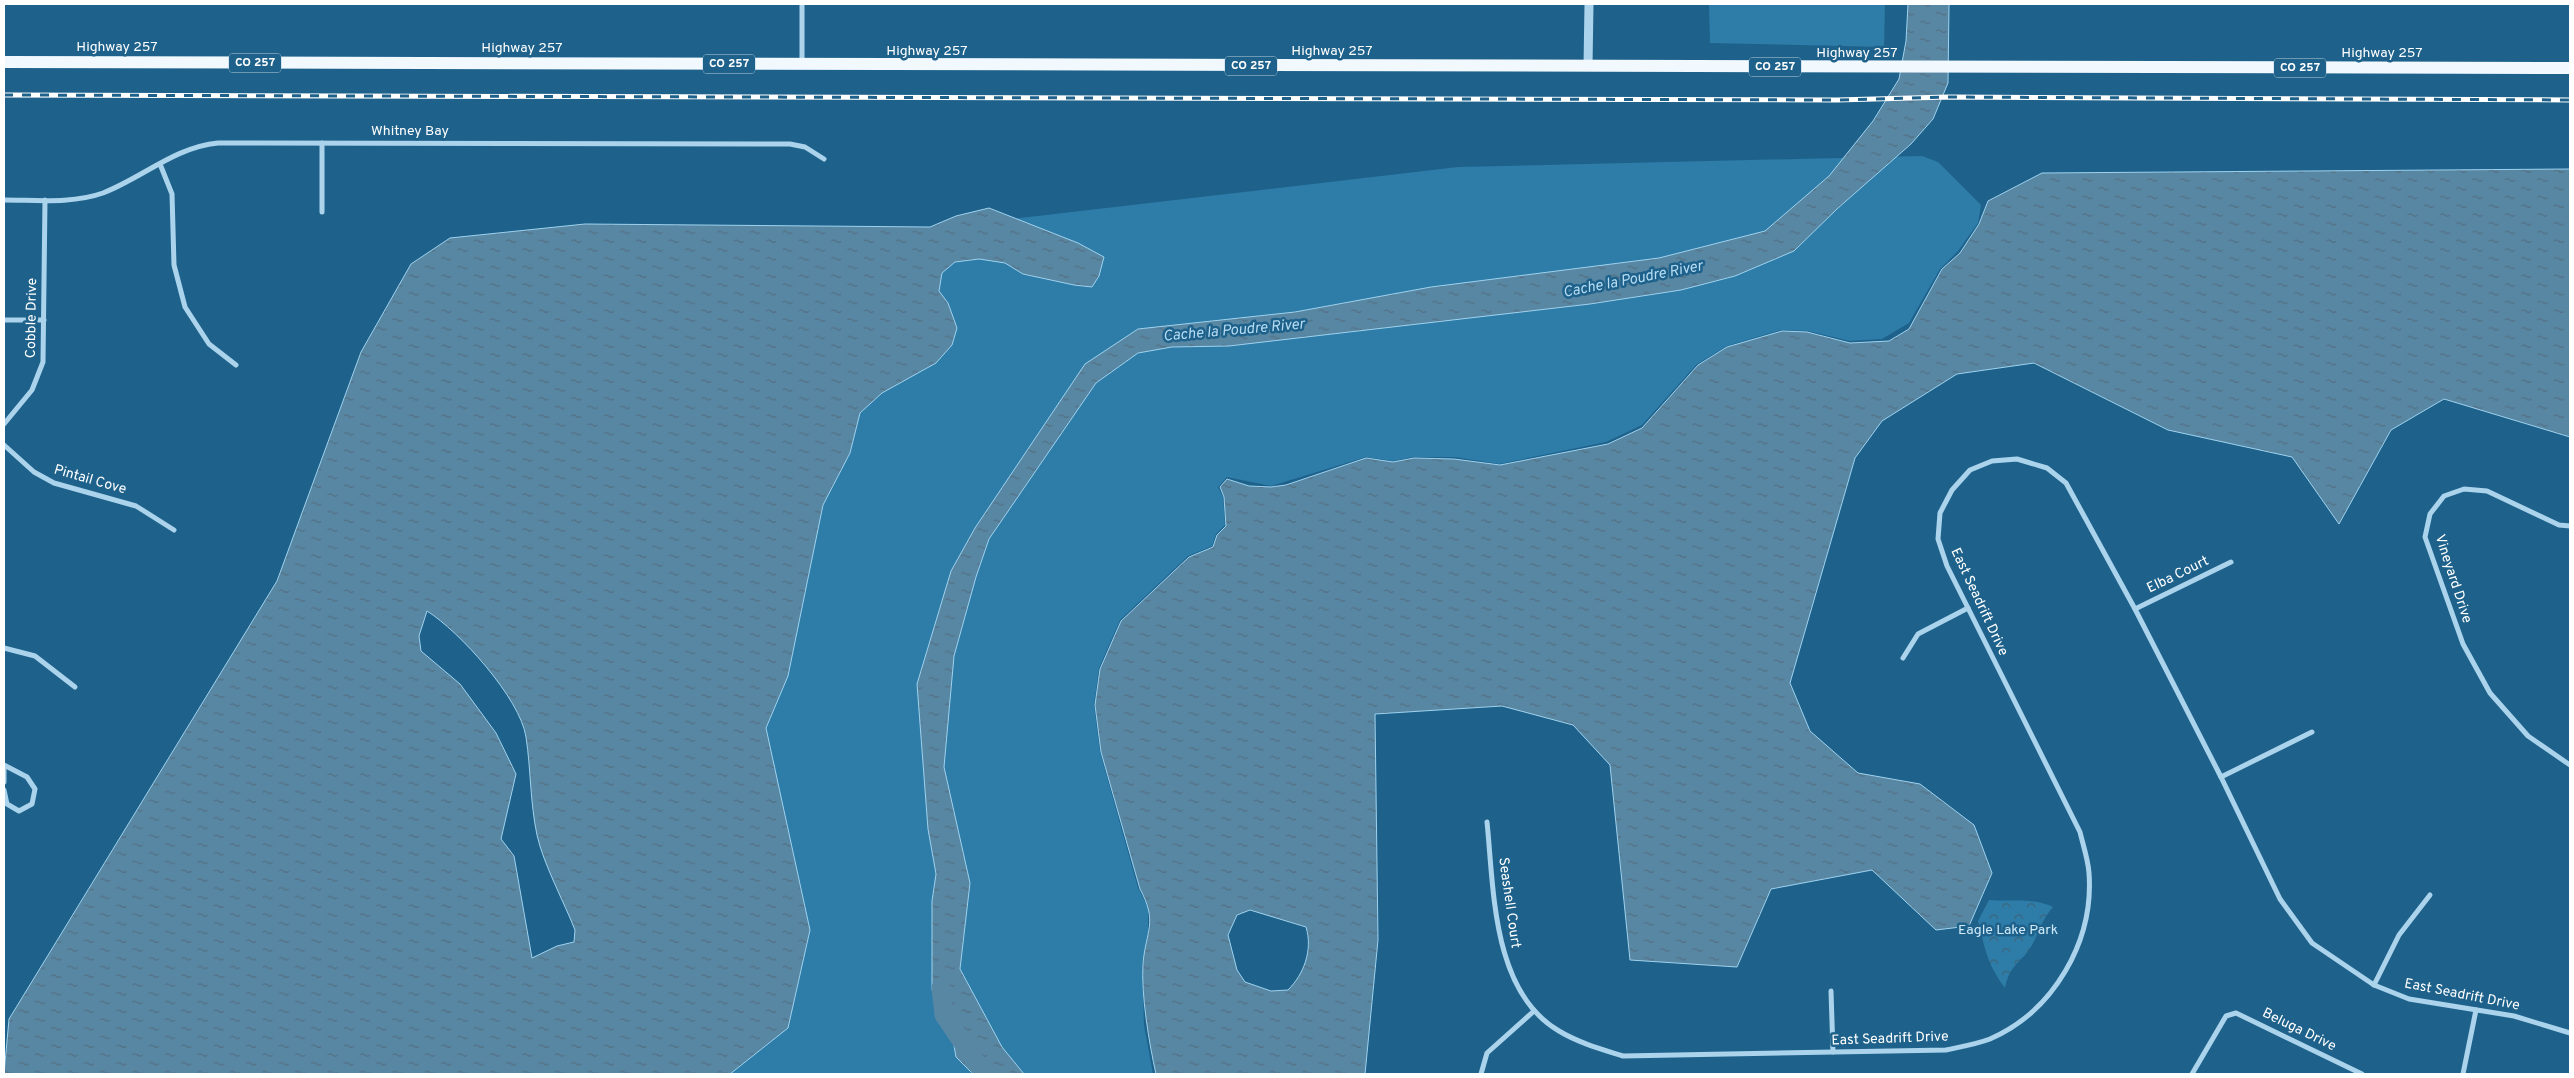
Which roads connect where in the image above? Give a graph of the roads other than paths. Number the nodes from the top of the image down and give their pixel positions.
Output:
1 (802, 4) edge
2 (1588, 4) edge
3 (4, 62) edge
4 (802, 65) junction
5 (1588, 66) junction
6 (2570, 68) edge
7 (322, 142) junction
8 (824, 159) dead end
9 (160, 164) junction
10 (4, 200) edge
11 (45, 200) junction
12 (322, 212) dead end
13 (4, 320) edge
14 (44, 320) junction
15 (236, 366) dead end
16 (4, 424) edge
17 (4, 445) edge
18 (2570, 526) edge
19 (174, 530) dead end
20 (2231, 562) dead end
21 (1968, 608) junction
22 (2135, 609) junction
23 (4, 648) edge
24 (1903, 658) dead end
25 (75, 687) dead end
26 (2312, 732) dead end
27 (4, 765) edge
28 (2570, 765) edge
29 (2221, 778) junction
30 (4, 782) edge
31 (4, 790) edge
32 (1487, 822) dead end
33 (2430, 895) dead end
34 (2374, 985) junction
35 (1831, 991) dead end
36 (2476, 1010) junction
37 (1534, 1011) junction
38 (2570, 1033) edge
39 (1833, 1052) junction
40 (1481, 1074) edge
41 (2192, 1074) edge
42 (2362, 1074) edge
43 (2462, 1074) edge

1 - 4 street
2 - 5 street
3 - 4 main road, Highway 257 / CO 257
4 - 5 main road, Highway 257 / CO 257
5 - 6 main road, Highway 257 / CO 257
7 - 8 street, Whitney Bay
7 - 9 street, Whitney Bay
7 - 12 street
9 - 11 street, Whitney Bay
9 - 15 street
10 - 11 street, Whitney Bay
11 - 14 street, Cobble Drive
13 - 14 street
14 - 16 street, Cobble Drive
17 - 19 street, Pintail Cove
18 - 28 street, Vineyard Drive
20 - 22 street, Elba Court
21 - 22 street, East Seadrift Drive
21 - 24 street
21 - 39 street, East Seadrift Drive
22 - 29 street, East Seadrift Drive
23 - 25 street
26 - 29 street
27 - 30 street
27 - 31 street
29 - 34 street, East Seadrift Drive
32 - 37 street, Seashell Court
33 - 34 street
34 - 36 street, East Seadrift Drive
35 - 39 street
36 - 38 street, East Seadrift Drive
36 - 43 street
37 - 39 street, East Seadrift Drive
37 - 40 street
41 - 42 street, Beluga Drive

